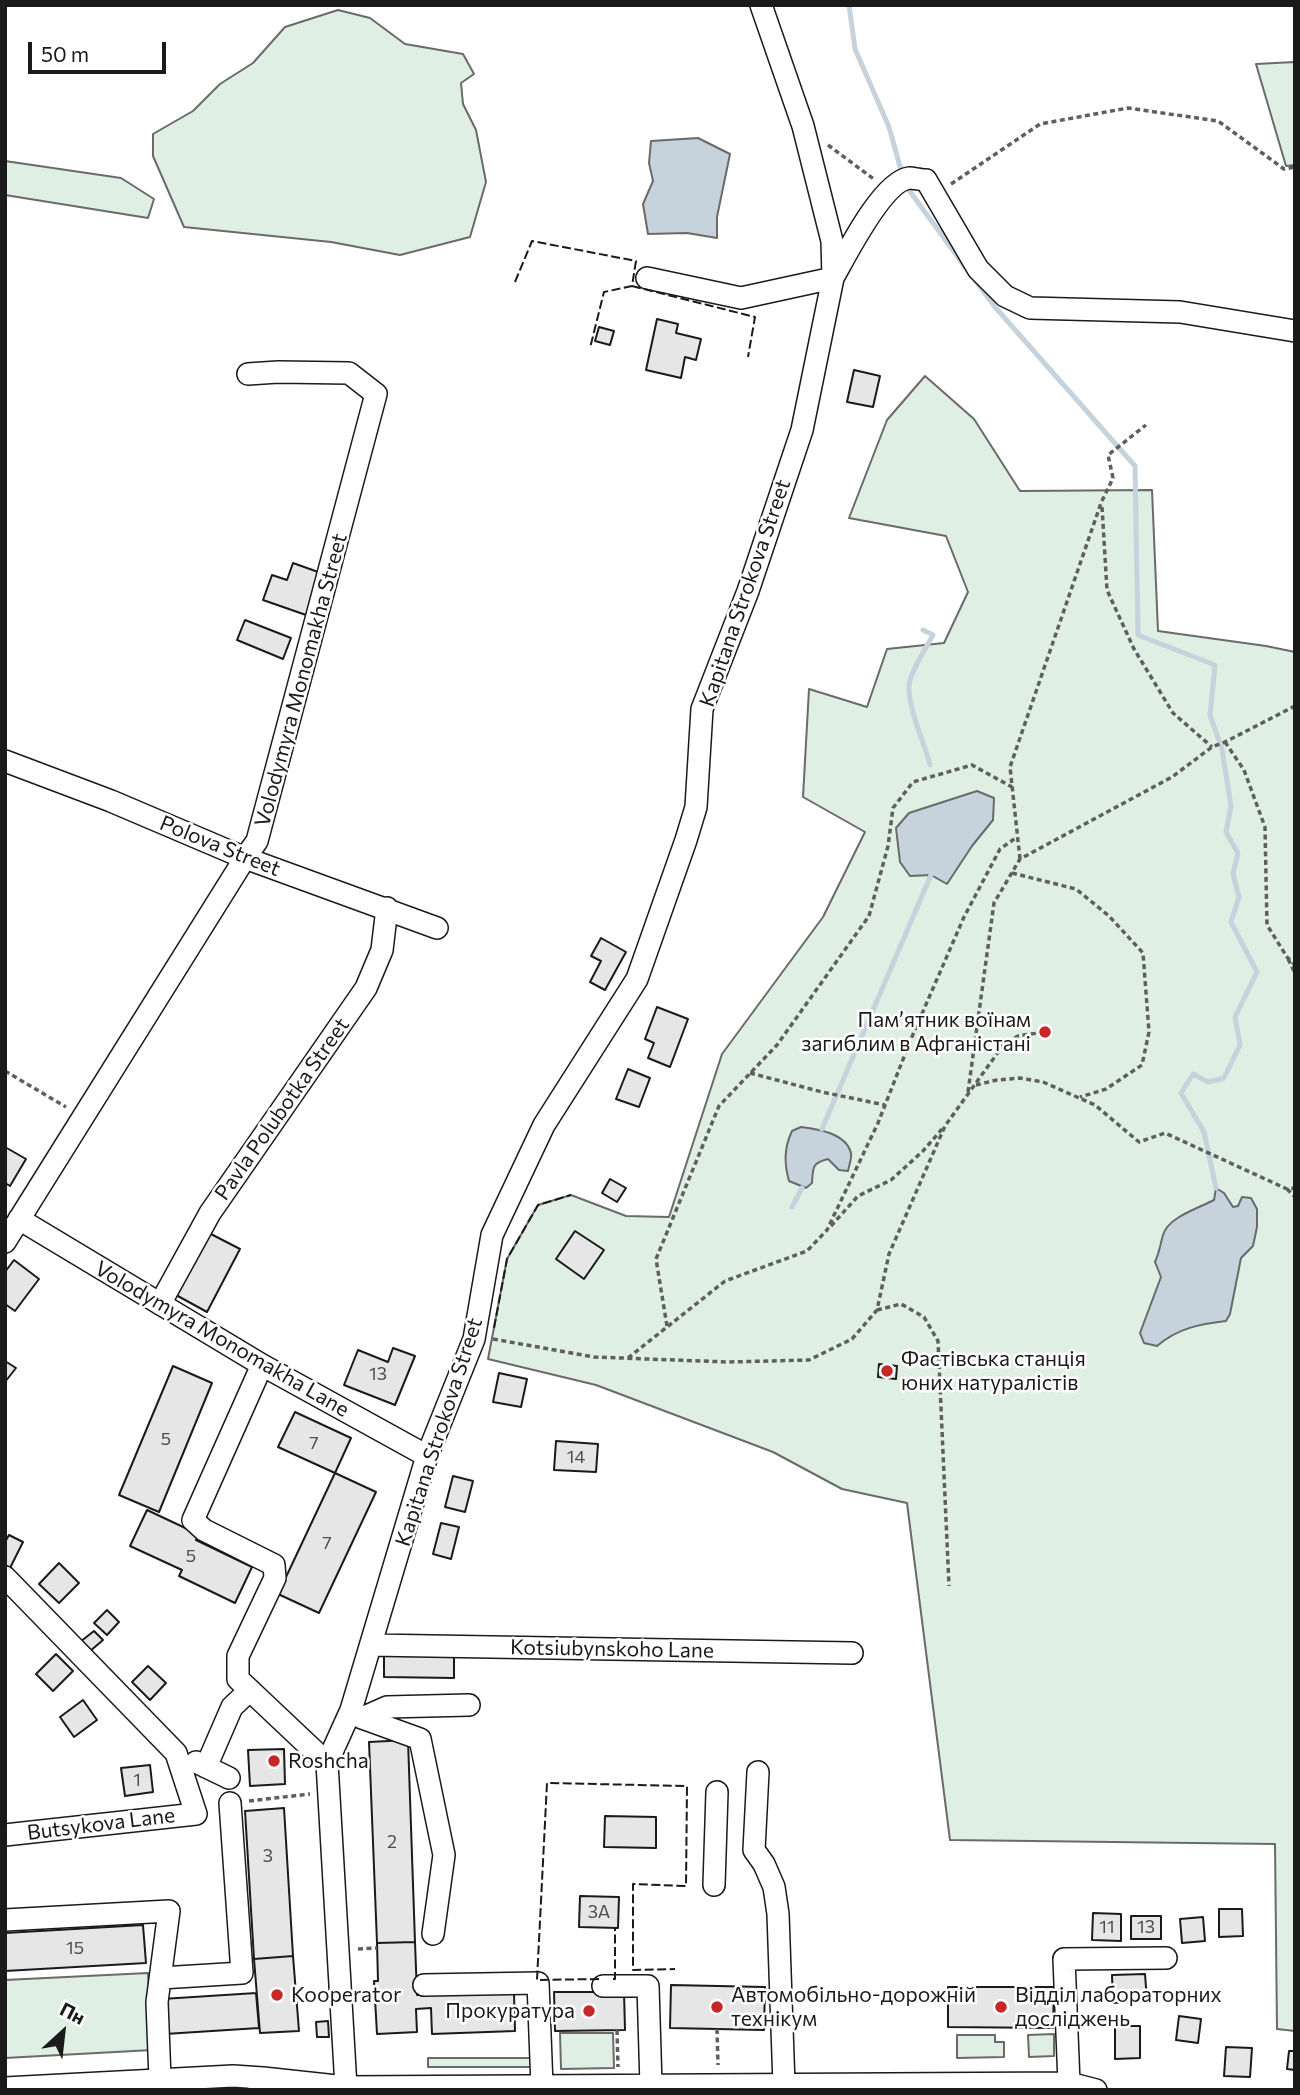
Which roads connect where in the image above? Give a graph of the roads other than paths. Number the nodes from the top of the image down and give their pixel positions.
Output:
1 (761, 5) edge
2 (647, 278) dead end
3 (833, 278) junction
4 (1295, 331) edge
5 (248, 374) dead end
6 (5, 761) edge
7 (245, 858) junction
8 (387, 908) junction
9 (436, 928) dead end
10 (19, 1219) junction
11 (5, 1242) edge
12 (160, 1304) junction
13 (262, 1365) junction
14 (427, 1457) junction
15 (5, 1577) edge
16 (371, 1645) junction
17 (852, 1653) dead end
18 (250, 1690) junction
19 (469, 1705) dead end
20 (356, 1714) junction
21 (176, 1753) junction
22 (327, 1763) junction
23 (206, 1767) junction
24 (758, 1772) dead end
25 (229, 1778) dead end
26 (717, 1792) dead end
27 (230, 1803) road end
28 (5, 1835) edge
29 (716, 1849) junction
30 (754, 1850) junction
31 (714, 1885) dead end
32 (5, 1920) edge
33 (433, 1934) dead end
34 (1166, 1958) dead end
35 (161, 1978) junction
36 (424, 1985) dead end
37 (603, 1986) dead end
38 (160, 2079) junction
39 (1069, 2083) junction
40 (260, 2084) edge
41 (651, 2085) junction
42 (784, 2085) junction
43 (542, 2086) junction
44 (841, 2087) edge
45 (917, 2087) edge
46 (5, 2088) edge
47 (345, 2088) edge
48 (287, 2090) edge
49 (1096, 2090) edge

1 - 3 street, Kapitana Strokova Street
2 - 3 street
3 - 4 street
3 - 14 street, Kapitana Strokova Street
5 - 7 street, Volodymyra Monomakha Street
6 - 7 street, Polova Street
7 - 8 street, Polova Street
7 - 10 street, Volodymyra Monomakha Street
8 - 9 street, Polova Street
8 - 12 street, Pavla Polubotka Street
10 - 11 street, Volodymyra Monomakha Street
10 - 12 street, Volodymyra Monomakha Lane
12 - 13 street, Volodymyra Monomakha Lane
13 - 14 street, Volodymyra Monomakha Lane
13 - 18 street
14 - 16 street, Kapitana Strokova Street
15 - 21 street
16 - 17 street, Kotsiubynskoho Lane
16 - 20 street, Kapitana Strokova Street
18 - 22 street
18 - 23 street
19 - 20 street
20 - 22 street, Kapitana Strokova Street
20 - 33 street
21 - 23 street
21 - 28 street, Butsykova Lane
22 - 47 street, Kapitana Strokova Street
23 - 25 street
24 - 30 street
26 - 29 street
27 - 35 street
29 - 30 street
29 - 31 street
30 - 42 street
32 - 35 street
34 - 39 street
35 - 38 street
36 - 43 street
37 - 41 street
38 - 40 street
38 - 46 street
39 - 45 street
39 - 49 street
40 - 47 street
40 - 48 street
41 - 42 street
41 - 43 street
42 - 44 street
43 - 47 street
44 - 45 street

